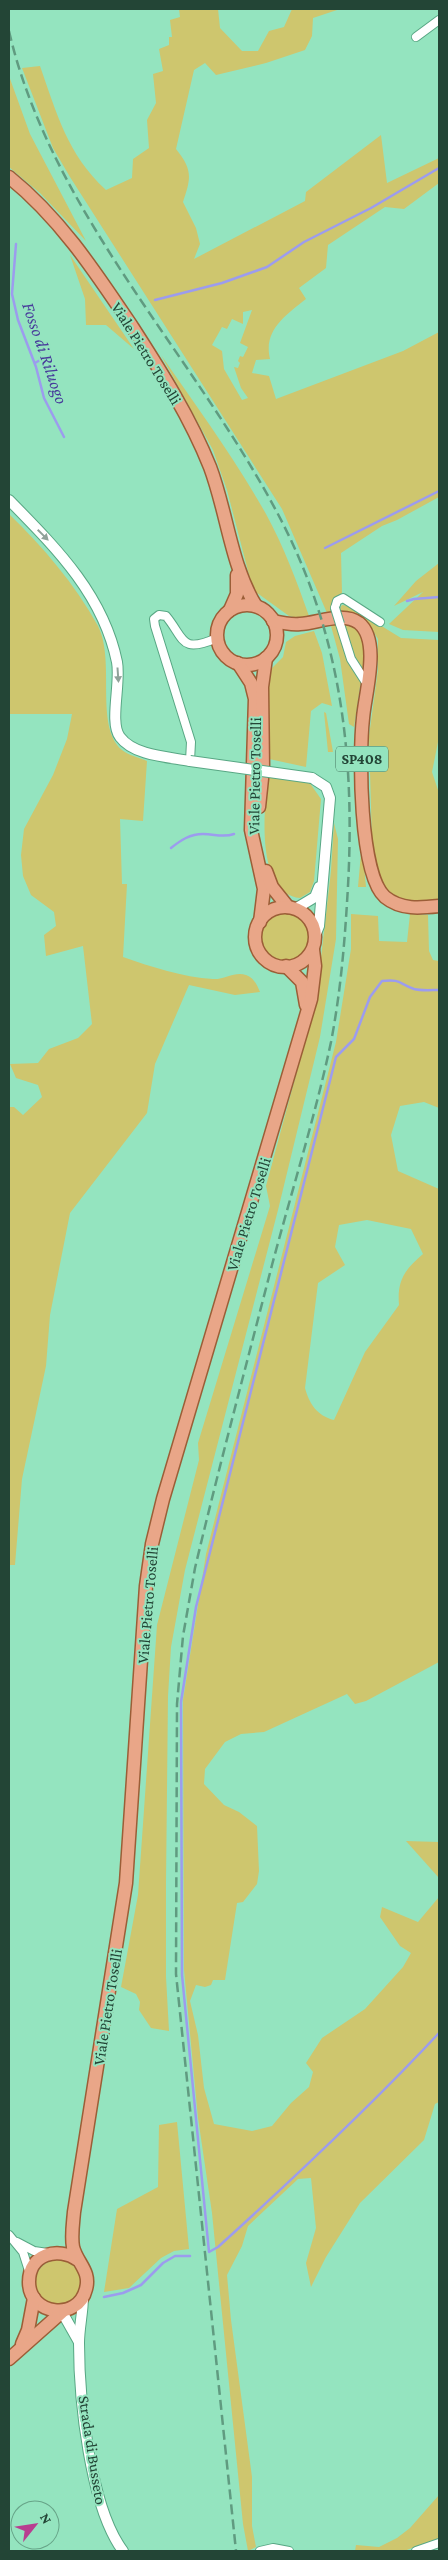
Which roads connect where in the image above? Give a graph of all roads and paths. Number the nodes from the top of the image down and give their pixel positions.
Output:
1 (439, 20) edge
2 (416, 37) dead end
3 (9, 177) edge
4 (9, 500) edge
5 (236, 557) junction
6 (256, 606) junction
7 (230, 610) junction
8 (273, 621) junction
9 (380, 622) dead end
10 (301, 624) junction
11 (217, 638) junction
12 (277, 639) junction
13 (266, 658) junction
14 (238, 663) junction
15 (367, 684) junction
16 (190, 761) junction
17 (323, 869) junction
18 (439, 906) edge
19 (291, 908) junction
20 (260, 922) junction
21 (315, 936) junction
22 (313, 950) junction
23 (286, 966) junction
24 (306, 1014) junction
25 (74, 2212) junction
26 (11, 2237) edge
27 (51, 2253) junction
28 (78, 2260) junction
29 (30, 2274) junction
30 (83, 2297) junction
31 (34, 2298) junction
32 (62, 2312) junction
33 (79, 2343) junction
34 (20, 2347) junction
35 (9, 2359) edge
36 (439, 2543) edge
37 (123, 2551) edge
38 (260, 2551) edge
39 (289, 2551) edge
40 (416, 2551) edge

1 - 2 street
3 - 5 main road, Viale Pietro Toselli
4 -> 16 street
5 - 6 main road, Viale Pietro Toselli
5 - 7 main road, Viale Pietro Toselli
6 - 7 main road
6 - 8 main road, Viale Pietro Toselli
7 - 11 main road, Viale Pietro Toselli
8 - 10 main road
8 - 12 main road
9 - 15 street, bridge
10 - 12 main road
10 - 15 main road, SP408
11 - 14 main road, Viale Pietro Toselli
11 - 16 street
12 - 13 main road, Viale Pietro Toselli
13 - 14 main road
13 - 19 main road, Viale Pietro Toselli
14 - 20 main road, Viale Pietro Toselli
15 - 18 main road, SP408
16 - 17 street, bridge
17 - 19 street
17 - 21 street
19 - 20 main road
19 - 21 main road, Viale Pietro Toselli
20 - 23 main road, Viale Pietro Toselli
21 - 22 main road, Viale Pietro Toselli
22 - 23 main road
22 - 24 main road, Viale Pietro Toselli
23 - 24 main road, Viale Pietro Toselli
24 - 25 main road, Viale Pietro Toselli
25 - 27 main road, Viale Pietro Toselli
25 - 28 main road, Viale Pietro Toselli
26 - 27 street
26 - 29 street
27 - 28 main road
27 - 29 main road, Viale Pietro Toselli
28 - 30 main road, Viale Pietro Toselli
29 - 31 main road
30 - 32 main road
30 - 33 street, Strada di Busseto
31 - 32 main road
31 - 34 main road
32 - 33 street, Strada di Busseto
32 - 34 main road
33 - 37 street, Strada di Busseto
34 - 35 main road
36 - 40 street
38 - 39 street

